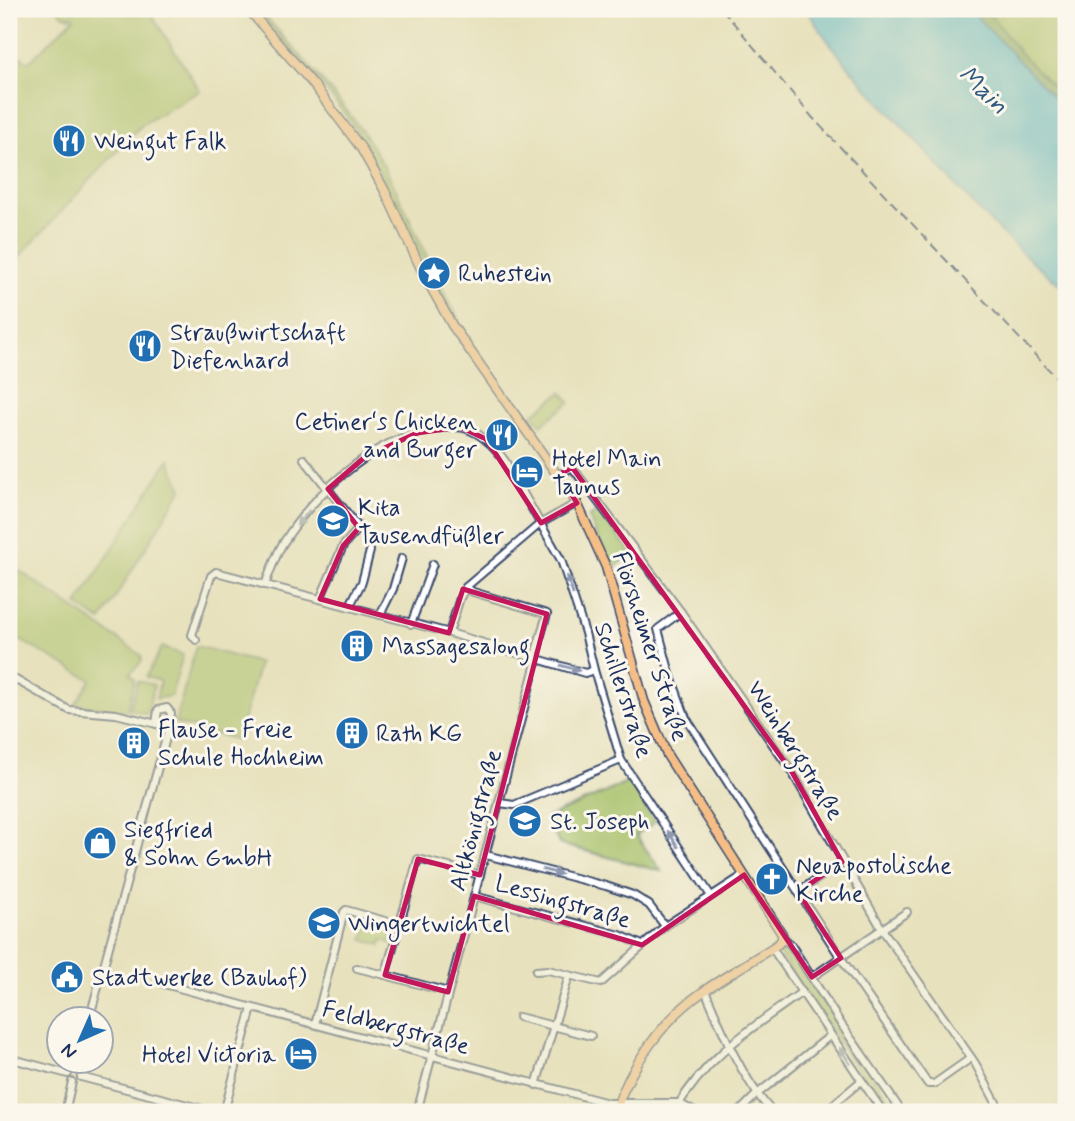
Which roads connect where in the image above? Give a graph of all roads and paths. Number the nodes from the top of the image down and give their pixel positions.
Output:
1 (248, 9) edge
2 (303, 459) dead end
3 (559, 475) junction
4 (328, 489) junction
5 (577, 503) junction
6 (541, 523) junction
7 (370, 551) dead end
8 (402, 558) dead end
9 (432, 564) dead end
10 (265, 585) junction
11 (466, 587) junction
12 (320, 599) junction
13 (349, 607) junction
14 (681, 612) junction
15 (380, 615) junction
16 (411, 624) junction
17 (449, 634) junction
18 (196, 640) dead end
19 (536, 658) junction
20 (594, 670) junction
21 (9, 676) edge
22 (156, 724) junction
23 (169, 727) junction
24 (621, 760) junction
25 (500, 803) junction
26 (486, 855) junction
27 (842, 862) junction
28 (480, 875) junction
29 (744, 875) junction
30 (798, 891) junction
31 (474, 896) junction
32 (710, 896) junction
33 (907, 912) dead end
34 (399, 926) junction
35 (664, 926) junction
36 (882, 929) junction
37 (783, 938) junction
38 (642, 944) junction
39 (772, 948) junction
40 (841, 958) junction
41 (357, 968) dead end
42 (536, 971) dead end
43 (385, 975) junction
44 (569, 976) junction
45 (812, 977) junction
46 (164, 984) dead end
47 (705, 990) junction
48 (448, 992) junction
49 (802, 992) junction
50 (93, 1006) edge
51 (252, 1008) junction
52 (519, 1017) dead end
53 (315, 1024) junction
54 (554, 1026) junction
55 (831, 1035) junction
56 (590, 1036) dead end
57 (728, 1045) junction
58 (431, 1055) junction
59 (9, 1058) edge
60 (971, 1058) junction
61 (46, 1068) edge
62 (68, 1076) edge
63 (81, 1077) joint
64 (861, 1081) junction
65 (72, 1082) junction
66 (536, 1085) junction
67 (756, 1095) junction
68 (678, 1104) junction
69 (617, 1108) edge
70 (65, 1112) edge
71 (214, 1112) edge
72 (224, 1112) edge
73 (417, 1112) edge
74 (674, 1112) edge
75 (695, 1112) edge
76 (739, 1112) edge
77 (772, 1112) edge
78 (824, 1112) edge
79 (883, 1112) edge
80 (902, 1112) edge
81 (1001, 1112) edge

1 - 3 main road, Flörsheimer Straße
2 - 4 street
3 - 5 main road, Flörsheimer Straße
3 - 14 street, Weinbergstraße
4 - 6 street, Schillerstraße
4 -> 10 street, Schillerstraße
4 - 12 street
5 - 6 street
5 - 29 main road, Flörsheimer Straße
6 - 11 street
20 -> 6 street, Schillerstraße
7 - 13 street
8 - 15 street
9 - 16 street
10 - 12 street
10 - 18 street
11 - 17 street
11 - 19 street, Altkönigstraße
12 - 13 street
13 - 15 street
14 - 27 street, Weinbergstraße
14 - 30 street
15 - 16 street
16 - 17 street
17 - 19 street
19 -> 20 street
19 - 25 street, Altkönigstraße
20 - 24 street, Schillerstraße
21 - 22 street
22 - 23 street
22 - 23 street
23 - 50 street
24 - 25 street
32 -> 24 street, Schillerstraße
25 - 26 street, Altkönigstraße
26 - 28 street, Altkönigstraße
26 -> 35 street
27 - 30 street
27 - 36 street, Weinbergstraße
28 - 31 street, Altkönigstraße
28 - 34 street
29 - 32 street
29 - 37 main road, Flörsheimer Straße
30 - 40 street
31 - 38 street, Lessingstraße
31 - 48 street, Altkönigstraße
32 - 35 street
33 - 36 street
34 - 43 street
34 - 53 street
35 - 38 street
36 - 40 street
36 - 60 street, Weinbergstraße
37 - 39 main road
45 -> 37 street, Flörsheimer Straße
38 - 44 street
39 - 47 main road
39 - 49 street
40 - 45 street
40 - 60 street
41 - 43 street
42 - 44 street
43 - 48 street
44 - 54 street
45 - 80 street, Flörsheimer Straße
46 - 51 street, Feldbergstraße
47 - 57 street
47 - 69 main road
48 - 58 street, Altkönigstraße
49 - 55 street
49 - 57 street
51 - 53 street, Feldbergstraße
51 - 72 street
52 - 54 street
53 - 58 street, Feldbergstraße
54 - 56 street
54 - 66 street
64 -> 55 street
55 - 67 street
57 - 67 street
57 - 68 street
58 - 66 street, Feldbergstraße
58 - 73 street, Altkönigstraße
59 - 61 street
60 - 81 street, Weinbergstraße
62 - 65 street
63 - 65 street
63 - 71 street
64 - 78 street
64 - 79 street
65 - 70 street
66 - 69 street, Feldbergstraße
67 - 76 street
67 - 77 street
68 - 69 street, Feldbergstraße
68 - 74 street
68 - 75 street

